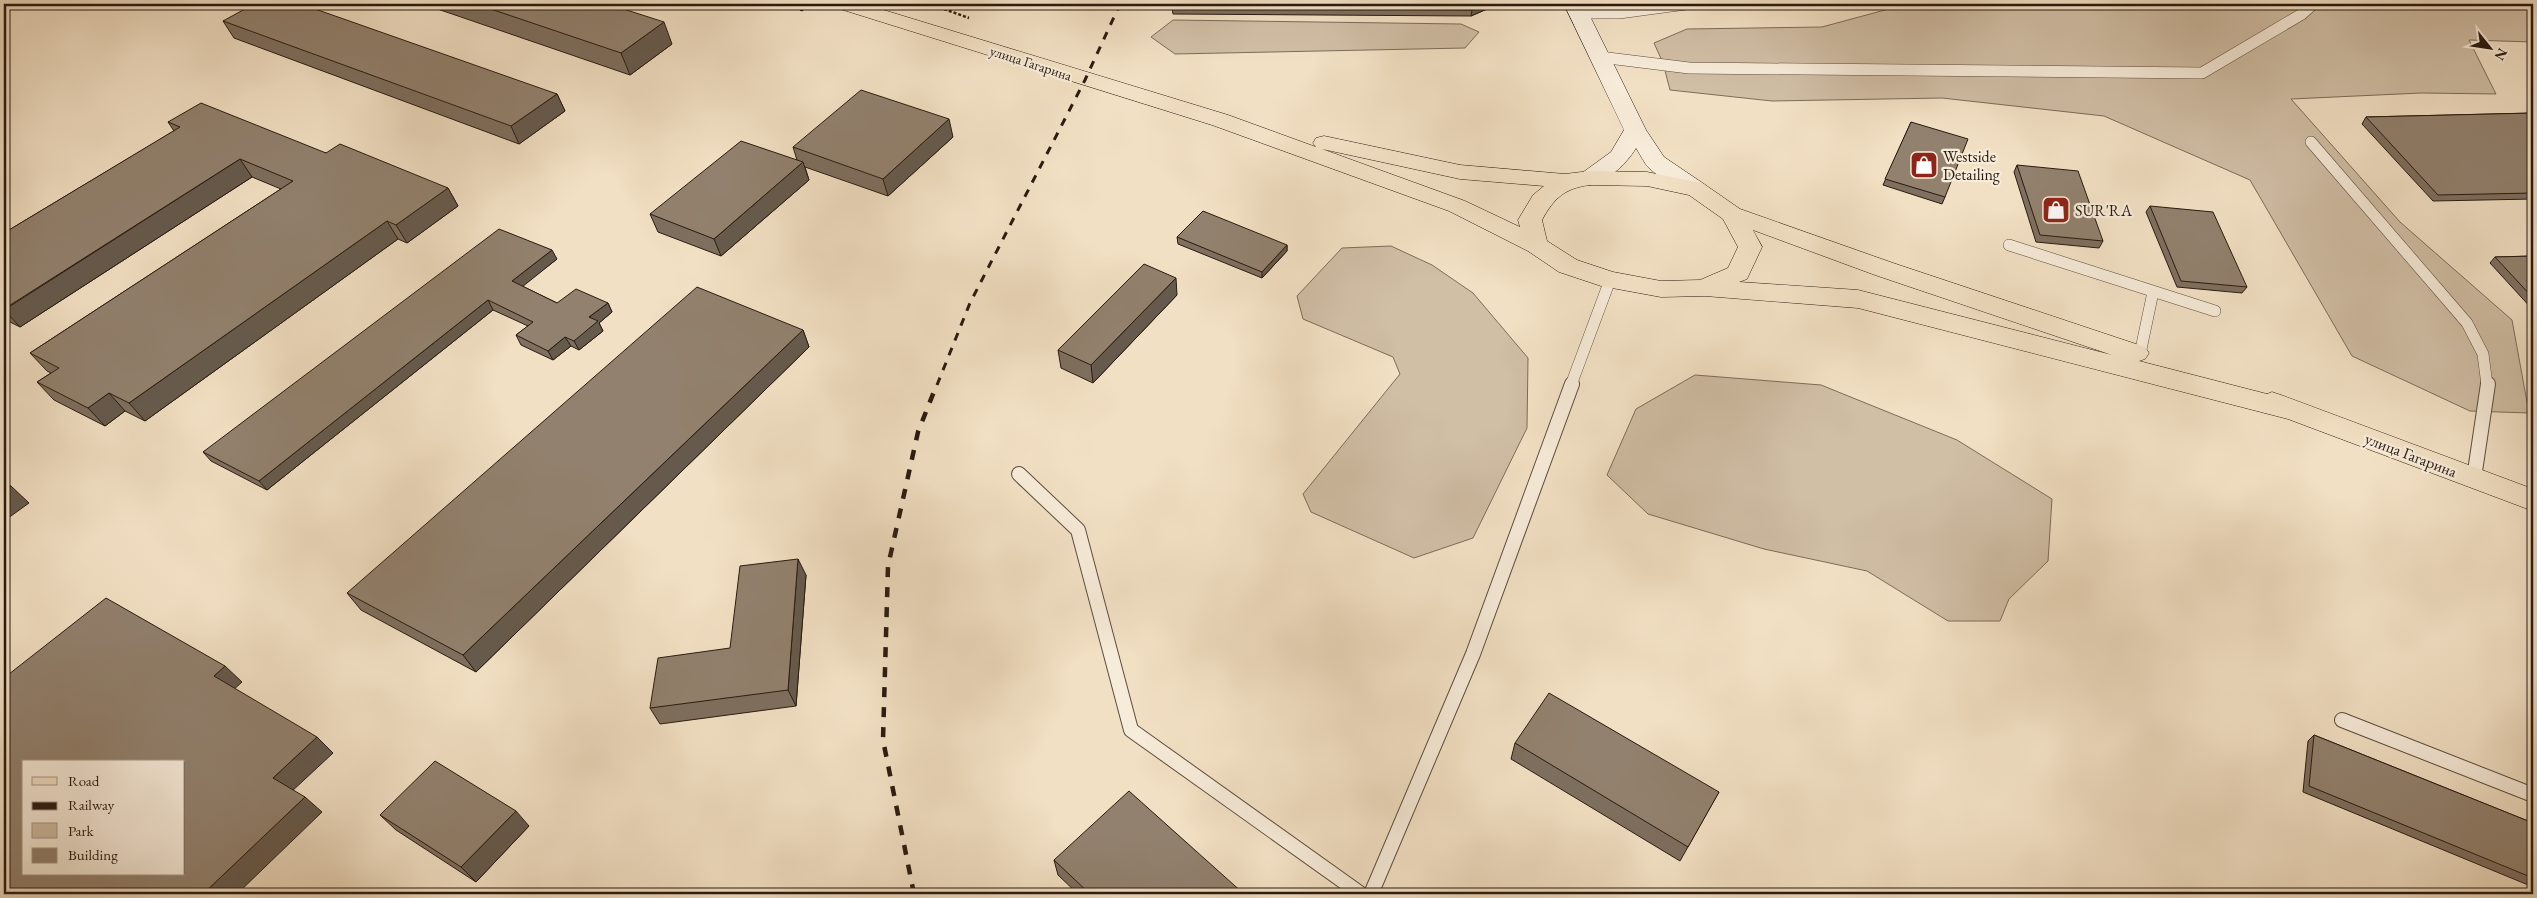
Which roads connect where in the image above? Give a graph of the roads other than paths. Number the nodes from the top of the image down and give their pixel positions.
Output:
1 (847, 4) edge
2 (1686, 4) edge
3 (2313, 4) edge
4 (1576, 8) edge
5 (1600, 56) junction
6 (1220, 120) junction
7 (1635, 130) junction
8 (2311, 142) dead end
9 (1590, 178) junction
10 (1565, 181) junction
11 (1696, 189) junction
12 (1732, 214) junction
13 (1536, 245) junction
14 (2009, 246) dead end
15 (1610, 280) junction
16 (1705, 288) junction
17 (2153, 292) junction
18 (2215, 311) dead end
19 (2140, 354) junction
20 (2289, 408) junction
21 (1019, 474) dead end
22 (2474, 478) junction
23 (2533, 500) edge
24 (2342, 720) dead end
25 (2533, 795) edge
26 (1361, 894) edge
27 (1371, 894) edge

1 - 6 main road, улица Гагарина
2 - 4 lane
3 - 5 lane
4 - 5 main road
5 - 7 main road
6 - 10 main road
6 - 13 main road
7 - 9 main road
7 - 11 main road
8 - 22 lane
9 - 10 main road
9 - 11 main road
10 - 13 main road
11 - 12 main road
12 - 16 main road
12 - 19 main road
13 - 15 main road
14 - 17 lane
15 - 16 main road
15 - 27 lane
16 - 20 main road
17 - 18 lane
17 - 19 lane
19 - 20 main road
20 - 22 main road, улица Гагарина
21 - 26 lane
22 - 23 main road, улица Гагарина
24 - 25 lane

